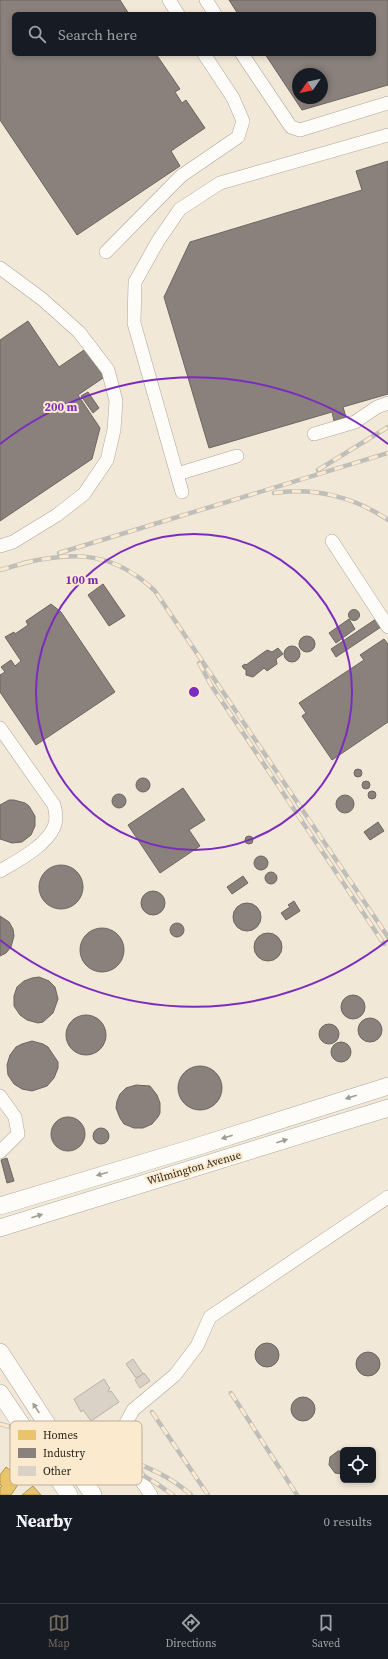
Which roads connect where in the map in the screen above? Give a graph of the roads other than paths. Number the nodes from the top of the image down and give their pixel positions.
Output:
1 (169, 0) edge
2 (206, 0) edge
3 (177, 12) edge
4 (214, 12) edge
5 (205, 56) edge
6 (243, 56) edge
7 (388, 103) edge
8 (388, 135) edge
9 (106, 252) dead end
10 (0, 268) edge
11 (388, 404) edge
12 (314, 434) dead end
13 (238, 456) dead end
14 (177, 474) junction
15 (182, 492) dead end
16 (332, 541) dead end
17 (0, 546) edge
18 (388, 627) edge
19 (0, 728) edge
20 (0, 871) edge
21 (388, 1086) edge
22 (0, 1096) edge
23 (388, 1108) edge
24 (0, 1152) edge
25 (388, 1196) edge
26 (0, 1206) edge
27 (0, 1228) edge
28 (0, 1352) edge
29 (0, 1393) edge
30 (19, 1421) edge
31 (45, 1421) edge
32 (127, 1421) edge
33 (142, 1481) edge
34 (62, 1485) edge
35 (86, 1485) edge
36 (69, 1495) edge
37 (93, 1495) edge
38 (151, 1495) edge

1 - 3 street
2 - 4 street
5 - 9 street
6 - 7 street
8 - 14 street
10 - 17 street
11 - 12 street
13 - 14 street
14 - 15 street
16 - 18 street
19 - 20 street
21 -> 26 main road, Wilmington Avenue
22 - 24 street
27 -> 23 main road, Wilmington Avenue
25 - 32 street
31 -> 28 main road
29 - 30 main road
33 - 38 street
34 - 36 main road
37 -> 35 main road

